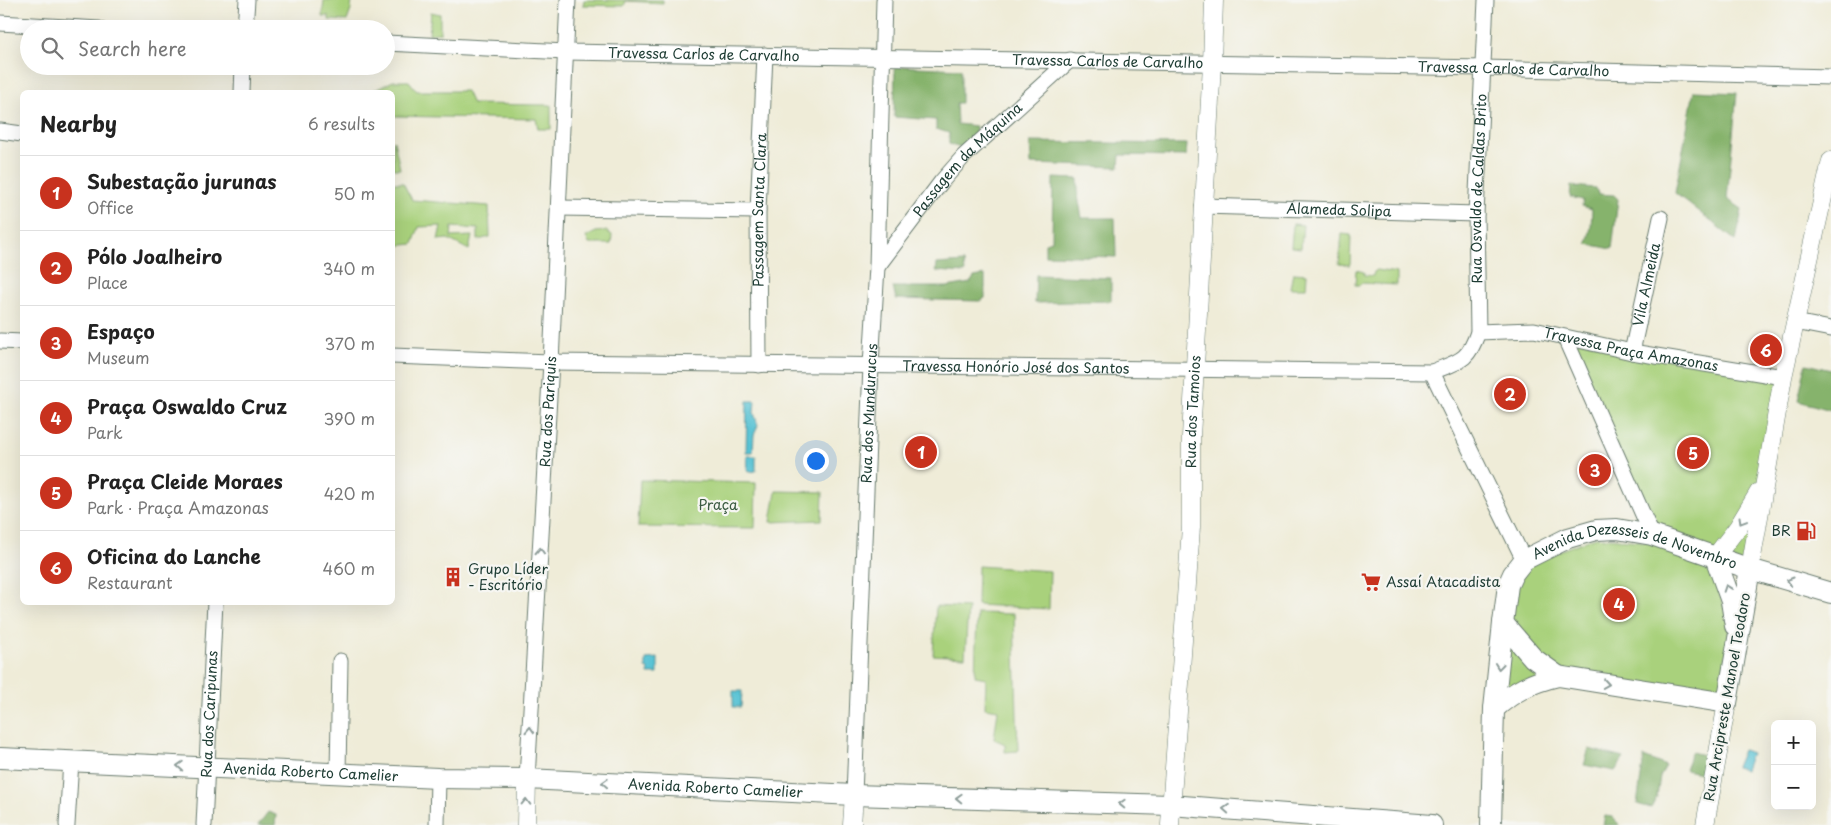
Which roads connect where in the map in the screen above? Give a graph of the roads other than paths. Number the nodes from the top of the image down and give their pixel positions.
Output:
1 (247, 0) edge
2 (568, 0) edge
3 (884, 0) edge
4 (1214, 0) edge
5 (1486, 0) edge
6 (246, 20) edge
7 (0, 24) edge
8 (20, 25) edge
9 (395, 43) edge
10 (566, 52) junction
11 (765, 55) junction
12 (884, 56) junction
13 (1070, 60) junction
14 (1212, 64) junction
15 (1484, 68) junction
16 (243, 75) edge
17 (1831, 77) edge
18 (242, 90) edge
19 (0, 131) edge
20 (20, 134) edge
21 (1831, 161) edge
22 (1203, 206) junction
23 (558, 208) junction
24 (758, 211) junction
25 (1476, 214) junction
26 (1661, 218) dead end
27 (877, 267) junction
28 (1795, 322) junction
29 (1831, 329) edge
30 (1478, 332) junction
31 (1565, 338) junction
32 (0, 341) edge
33 (20, 342) edge
34 (1473, 348) joint
35 (1632, 352) junction
36 (395, 356) edge
37 (551, 362) junction
38 (759, 365) junction
39 (871, 365) junction
40 (1194, 369) junction
41 (1432, 372) junction
42 (1784, 377) junction
43 (1765, 483) junction
44 (1652, 535) junction
45 (1715, 557) junction
46 (1524, 560) junction
47 (1750, 569) junction
48 (1831, 593) edge
49 (215, 605) edge
50 (1503, 623) junction
51 (1736, 653) junction
52 (340, 661) dead end
53 (1558, 676) junction
54 (1727, 703) junction
55 (1494, 708) junction
56 (0, 758) edge
57 (70, 761) junction
58 (206, 768) junction
59 (338, 773) junction
60 (438, 778) junction
61 (527, 779) junction
62 (854, 795) junction
63 (1170, 815) edge
64 (67, 825) edge
65 (204, 825) edge
66 (437, 825) edge
67 (526, 825) edge
68 (852, 825) edge
69 (1432, 825) edge
70 (1490, 825) edge
71 (1705, 825) edge

1 - 6 street
2 - 10 street, Rua dos Pariquis
3 - 12 street, Rua dos Mundurucus
4 - 14 street, Rua dos Tamoios
5 - 15 street, Rua Osvaldo de Caldas Brito
7 - 8 street
9 - 10 street, Travessa Carlos de Carvalho
10 - 11 street, Travessa Carlos de Carvalho
10 - 23 street, Rua dos Pariquis
11 - 12 street, Travessa Carlos de Carvalho
11 - 24 street, Passagem Santa Clara
12 - 13 street, Travessa Carlos de Carvalho
12 - 27 street, Rua dos Mundurucus
13 - 14 street, Travessa Carlos de Carvalho
13 - 27 street, Passagem da Máquina
14 - 15 street, Travessa Carlos de Carvalho
14 - 22 street, Rua dos Tamoios
15 - 17 street, Travessa Carlos de Carvalho
15 - 25 street, Rua Osvaldo de Caldas Brito
16 - 18 street
19 - 20 street
21 - 28 street
22 - 25 street, Alameda Solipa
22 - 40 street, Rua dos Tamoios
23 - 24 street
23 - 37 street, Rua dos Pariquis
24 - 38 street, Passagem Santa Clara
25 - 30 street, Rua Osvaldo de Caldas Brito
26 - 35 street, Vila Almeida
27 - 39 street, Rua dos Mundurucus
28 - 29 street
28 - 42 street
30 - 31 street, Travessa Praça Amazonas
30 - 34 street, Rua Osvaldo de Caldas Brito
31 - 35 street, Travessa Praça Amazonas
31 - 44 street
32 - 33 street
34 - 41 street, Travessa Honório José dos Santos
35 - 42 street, Travessa Praça Amazonas
36 - 37 street, Travessa Honório José dos Santos
37 - 38 street, Travessa Honório José dos Santos
61 -> 37 street, Rua dos Pariquis
38 - 39 street, Travessa Honório José dos Santos
39 - 40 street, Travessa Honório José dos Santos
39 - 62 street, Rua dos Mundurucus
40 - 41 street, Travessa Honório José dos Santos
40 - 63 street, Rua dos Tamoios
41 - 46 street
42 - 43 street
43 -> 45 street
43 - 47 street
44 - 45 main road, Avenida Dezesseis de Novembro
44 - 46 main road, Avenida Dezesseis de Novembro
45 - 47 main road, Avenida Dezesseis de Novembro
51 -> 45 main road
46 - 50 main road, Avenida Dezesseis de Novembro
48 -> 47 main road, Avenida Dezesseis de Novembro
47 - 51 main road, Rua Arcipreste Manoel Teodoro
49 - 58 street, Rua dos Caripunas
50 - 53 main road
50 -> 55 main road, Avenida Dezesseis de Novembro
51 - 54 main road, Rua Arcipreste Manoel Teodoro
52 - 59 street
53 -> 54 main road
53 - 55 main road
54 - 71 street, Rua Arcipreste Manoel Teodoro
55 - 70 main road, Avenida Dezesseis de Novembro
56 - 57 main road, Avenida Roberto Camelier
58 -> 57 main road, Avenida Roberto Camelier
57 - 64 street
58 - 59 main road, Avenida Roberto Camelier
58 - 65 street, Rua dos Caripunas
59 - 60 main road, Avenida Roberto Camelier
60 - 61 main road, Avenida Roberto Camelier
60 - 66 street
62 -> 61 main road, Avenida Roberto Camelier
67 -> 61 street, Rua dos Pariquis
63 -> 62 main road, Avenida Roberto Camelier
62 - 68 street, Rua dos Mundurucus
69 -> 63 main road, Avenida Roberto Camelier

